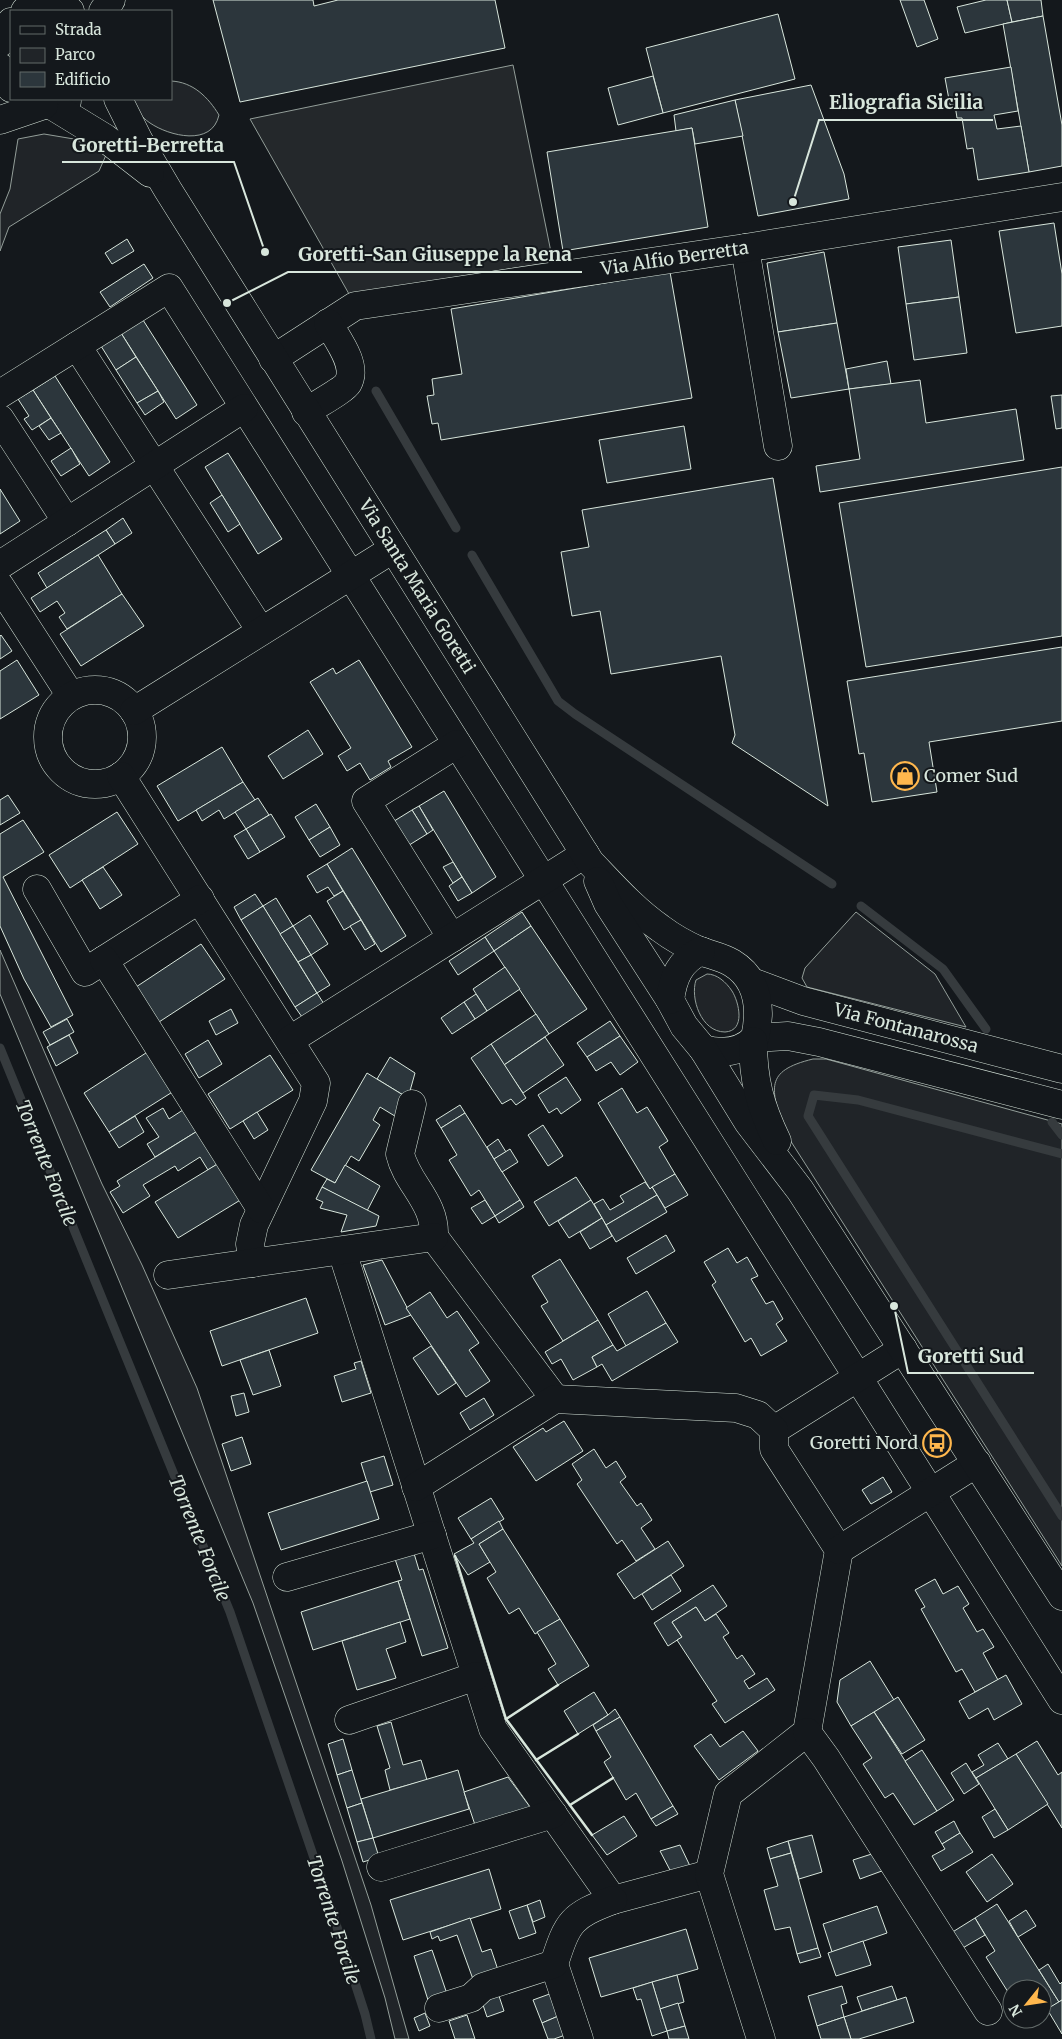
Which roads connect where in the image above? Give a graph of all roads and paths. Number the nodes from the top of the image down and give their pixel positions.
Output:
1 (40, 0) edge
2 (26, 10) edge
3 (29, 10) edge
4 (68, 10) edge
5 (10, 24) edge
6 (0, 42) edge
7 (0, 67) edge
8 (10, 87) edge
9 (118, 100) edge
10 (48, 102) edge
11 (0, 120) edge
12 (168, 190) junction
13 (1062, 197) edge
14 (745, 248) junction
15 (328, 324) junction
16 (78, 346) junction
17 (273, 359) junction
18 (0, 394) edge
19 (244, 408) junction
20 (306, 412) junction
21 (0, 419) edge
22 (778, 446) dead end
23 (155, 466) junction
24 (67, 522) junction
25 (393, 549) junction
26 (0, 565) edge
27 (350, 575) junction
28 (0, 586) edge
29 (260, 632) junction
30 (71, 696) junction
31 (134, 711) junction
32 (457, 744) junction
33 (121, 776) junction
34 (588, 858) junction
35 (543, 880) junction
36 (37, 889) dead end
37 (200, 899) junction
38 (452, 938) junction
39 (701, 951) junction
40 (104, 960) junction
41 (752, 982) junction
42 (670, 1000) junction
43 (290, 1040) junction
44 (754, 1040) junction
45 (703, 1049) junction
46 (1062, 1069) edge
47 (412, 1104) dead end
48 (1062, 1105) edge
49 (800, 1190) junction
50 (260, 1209) junction
51 (434, 1237) junction
52 (342, 1251) junction
53 (252, 1263) junction
54 (168, 1275) dead end
55 (903, 1349) junction
56 (858, 1377) junction
57 (555, 1399) junction
58 (774, 1430) junction
59 (977, 1463) junction
60 (416, 1487) junction
61 (930, 1492) junction
62 (432, 1535) junction
63 (839, 1550) junction
64 (287, 1577) dead end
65 (1062, 1596) edge
66 (476, 1676) junction
67 (1062, 1700) edge
68 (349, 1720) dead end
69 (807, 1732) junction
70 (553, 1814) junction
71 (381, 1867) dead end
72 (709, 1874) junction
73 (612, 1900) junction
74 (554, 1964) junction
75 (439, 2008) dead end
76 (988, 2010) dead end
77 (579, 2039) edge
78 (761, 2039) edge

1 - 2 street
3 - 4 street
5 - 6 street
7 - 8 street
9 - 12 street
10 - 11 street
10 - 12 street
12 - 17 street, Via Santa Maria Goretti
13 - 14 street, Via Alfio Berretta
14 - 15 street, Via Alfio Berretta
14 - 22 street
15 - 17 street, Via Alfio Berretta
15 - 20 street
16 - 18 street
16 - 19 street
16 - 23 street
17 - 20 street, Via Santa Maria Goretti
19 - 23 street
19 - 27 street
20 - 25 street, Via Santa Maria Goretti
21 - 24 street
23 - 24 street
23 - 29 street
24 - 26 street
25 - 27 street
25 - 34 street, Via Santa Maria Goretti
27 - 29 street
27 - 32 street
28 - 30 street
29 - 31 street
30 - 31 street
30 - 33 street
31 - 33 street
32 - 35 street
32 - 38 street
33 - 37 street
34 - 35 street
34 - 39 street, Via Santa Maria Goretti
34 - 42 street
35 - 38 street
35 - 56 street
36 - 40 street
37 - 40 street
37 - 43 street
38 - 43 street
39 - 41 street
39 - 42 street
40 - 50 street
41 - 44 street
41 - 46 street, Via Fontanarossa
42 - 45 street
43 - 50 street
44 - 45 street
44 - 48 street, Via Fontanarossa
44 - 49 street
45 - 49 street
47 - 51 street
49 - 55 street
50 - 53 street
51 - 52 street
51 - 57 street
52 - 53 street
52 - 60 street
53 - 54 street
55 - 56 street
55 - 59 street
56 - 58 street
56 - 61 street
57 - 58 street
57 - 60 street
58 - 63 street
59 - 61 street
59 - 65 street
60 - 62 street
61 - 63 street
61 - 67 street
62 - 64 street
62 - 66 street
63 - 69 street
66 - 68 street
66 - 70 street
69 - 72 street
69 - 76 street
70 - 71 street
70 - 73 street
72 - 73 street
72 - 78 street
73 - 74 street
74 - 75 street
74 - 77 street

